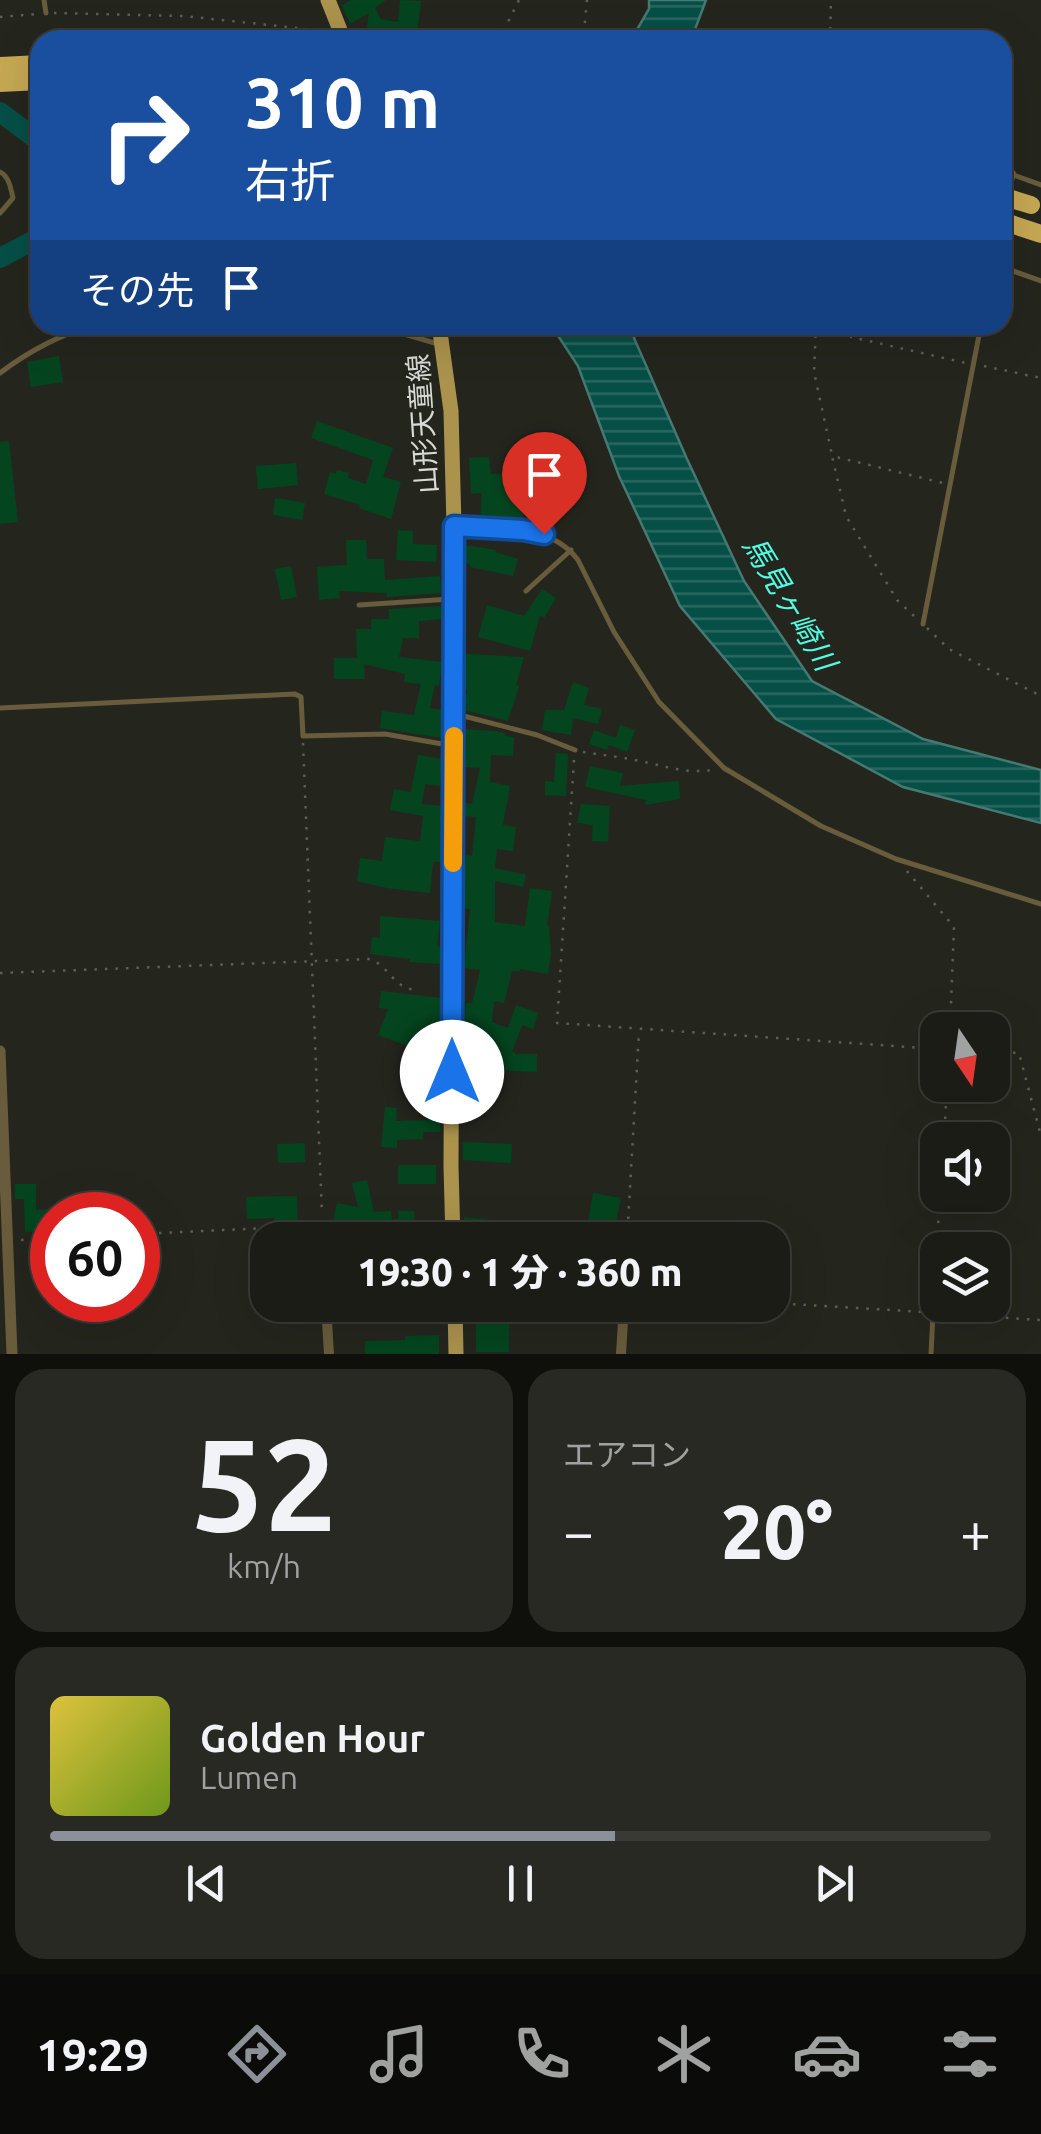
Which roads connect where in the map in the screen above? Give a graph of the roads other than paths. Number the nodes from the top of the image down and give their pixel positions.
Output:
1 (44, 0) edge
2 (328, 0) edge
3 (46, 13) road end
4 (340, 30) edge
5 (30, 64) edge
6 (0, 66) edge
7 (30, 82) edge
8 (0, 84) edge
9 (0, 172) edge
10 (1012, 183) edge
11 (1041, 185) edge
12 (1012, 186) edge
13 (1036, 206) edge
14 (0, 213) edge
15 (1012, 271) edge
16 (1041, 281) edge
17 (62, 335) edge
18 (408, 335) edge
19 (440, 335) edge
20 (979, 335) edge
21 (442, 345) junction
22 (0, 374) edge
23 (454, 526) junction
24 (570, 550) junction
25 (526, 591) dead end
26 (453, 599) junction
27 (360, 606) dead end
28 (923, 624) road end
29 (0, 708) edge
30 (454, 714) junction
31 (454, 746) junction
32 (574, 750) road end
33 (1041, 904) edge
34 (0, 1050) edge
35 (453, 1222) edge
36 (327, 1322) edge
37 (455, 1322) edge
38 (623, 1322) edge
39 (932, 1322) edge
40 (12, 1354) edge
41 (328, 1354) edge
42 (456, 1354) edge
43 (621, 1354) edge
44 (930, 1354) edge

1 - 3 lane
2 - 4 main road
5 - 6 highway
7 - 8 highway
9 - 14 lane
10 - 11 lane
12 - 13 highway, bridge
15 - 16 lane
17 - 22 lane
18 - 21 lane
19 - 21 main road, 山形天童線
20 - 28 lane
21 - 23 main road, 山形天童線
23 - 24 lane
23 - 26 main road, 山形天童線
24 - 25 lane
24 - 33 lane
26 - 27 lane
26 - 30 main road, 山形天童線
29 - 31 lane
30 - 31 main road, 山形天童線
30 - 32 lane
31 - 35 main road, 山形天童線
34 - 40 street
36 - 41 street
37 - 42 main road
38 - 43 street
39 - 44 lane

